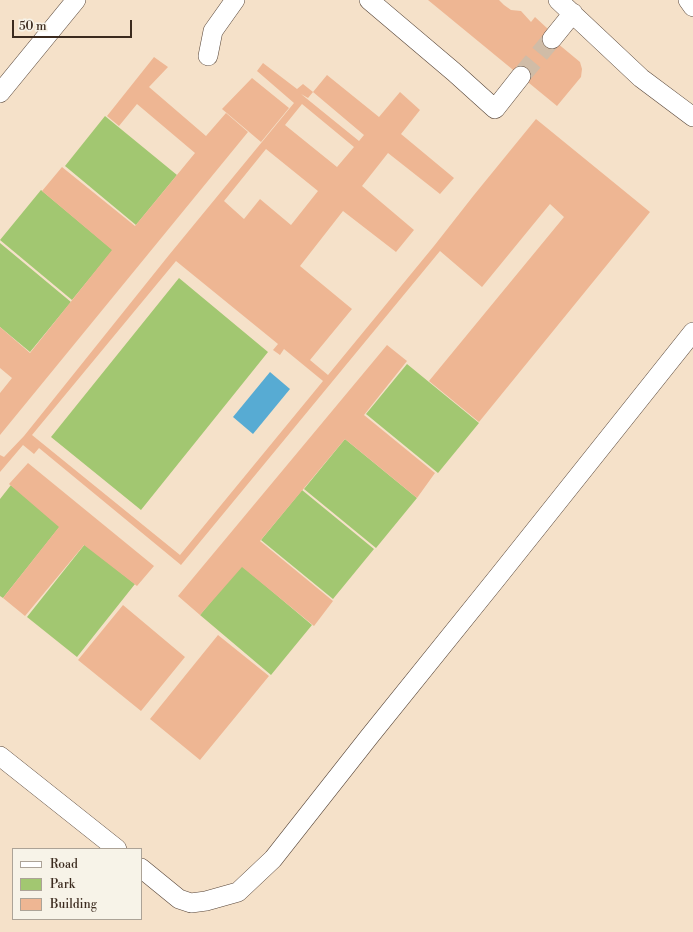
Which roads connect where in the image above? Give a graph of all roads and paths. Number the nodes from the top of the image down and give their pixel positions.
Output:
1 (76, 0) edge
2 (236, 0) edge
3 (369, 0) edge
4 (558, 0) edge
5 (688, 0) edge
6 (693, 7) edge
7 (572, 13) junction
8 (552, 39) tunnel mouth
9 (208, 56) dead end
10 (521, 76) tunnel mouth
11 (0, 93) edge
12 (693, 117) edge
13 (693, 332) edge
14 (0, 756) edge
15 (116, 848) edge
16 (142, 869) edge

1 - 11 lane
2 - 9 lane
3 - 10 lane
4 - 7 lane
5 - 6 lane
7 - 8 lane
7 - 12 lane
13 - 16 lane
14 - 15 lane

